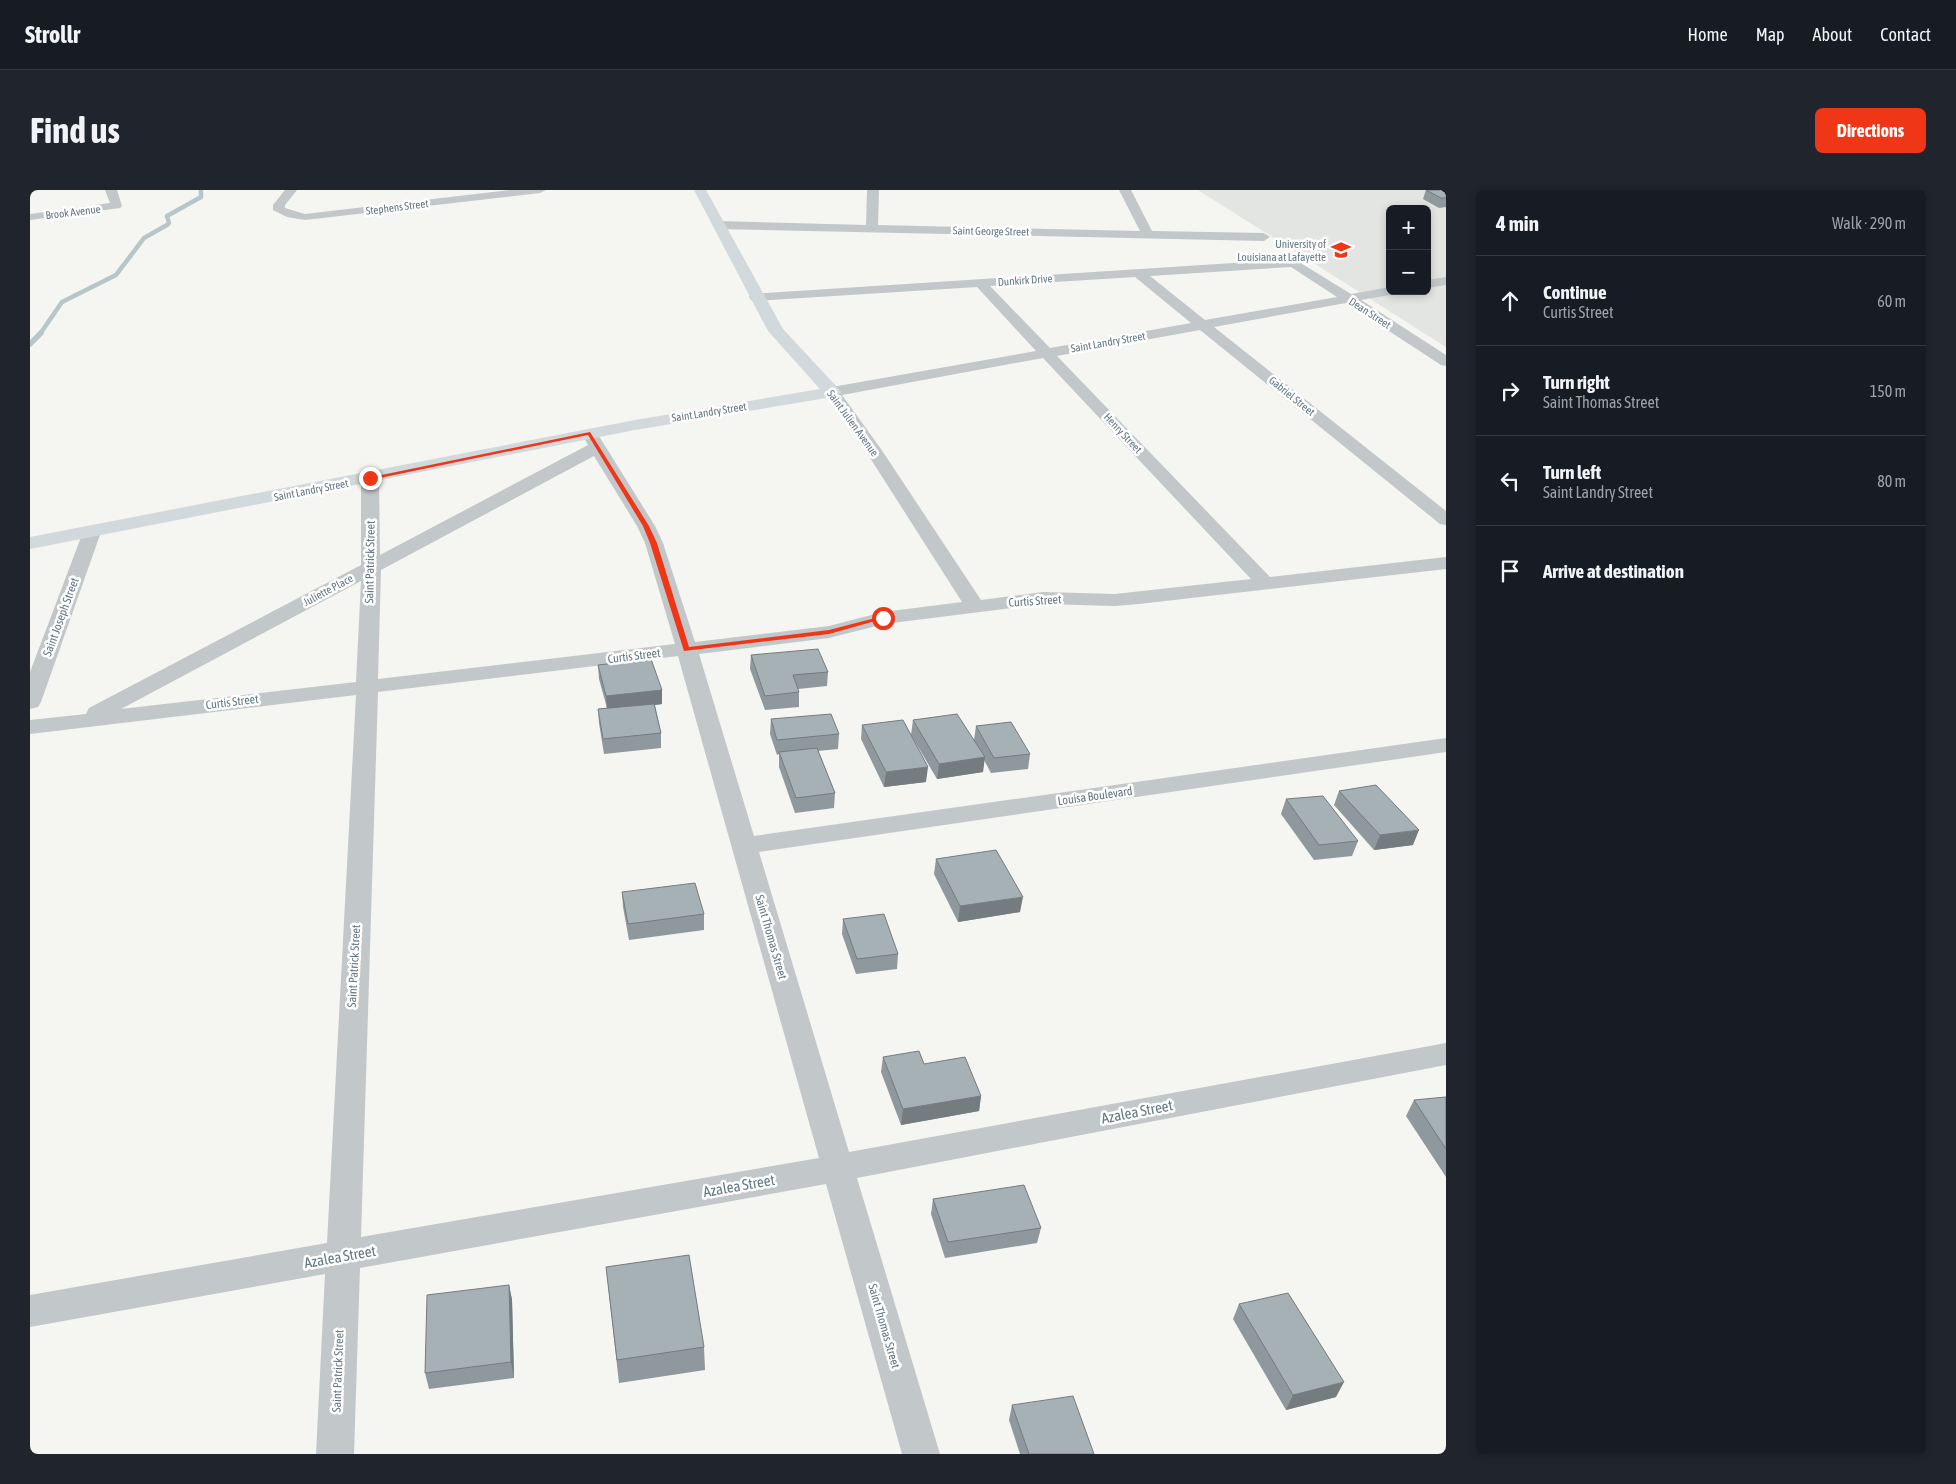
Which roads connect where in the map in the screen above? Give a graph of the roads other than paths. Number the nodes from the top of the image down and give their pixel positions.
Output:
1 (111, 190) edge
2 (291, 190) edge
3 (540, 190) edge
4 (700, 190) edge
5 (873, 190) edge
6 (1126, 190) edge
7 (408, 194) dead end
8 (423, 204) junction
9 (30, 217) edge
10 (718, 225) junction
11 (872, 228) junction
12 (1148, 234) junction
13 (1264, 237) dead end
14 (1294, 263) joint
15 (1138, 273) junction
16 (1446, 280) edge
17 (980, 283) junction
18 (1431, 283) edge
19 (1386, 292) edge
20 (756, 297) junction
21 (1347, 298) junction
22 (1204, 325) junction
23 (1047, 353) junction
24 (1446, 362) edge
25 (832, 392) junction
26 (594, 440) junction
27 (370, 478) junction
28 (1446, 520) edge
29 (92, 532) junction
30 (30, 543) edge
31 (1446, 562) edge
32 (371, 568) junction
33 (1266, 584) junction
34 (975, 606) junction
35 (687, 650) junction
36 (367, 687) junction
37 (30, 702) edge
38 (84, 720) junction
39 (30, 727) edge
40 (1446, 745) edge
41 (744, 846) junction
42 (1446, 1054) edge
43 (838, 1168) junction
44 (342, 1257) junction
45 (30, 1311) edge
46 (335, 1454) edge
47 (921, 1454) edge

1 - 9 street, Brook Avenue
2 - 8 street, Stephens Street
3 - 8 street, Stephens Street
4 - 10 street, Saint Julien Avenue
5 - 11 street
6 - 12 street
7 - 8 street
10 - 11 street, Saint George Street
10 - 20 street, Saint Julien Avenue
11 - 12 street, Saint George Street
12 - 13 street, Saint George Street
14 - 15 street, Dunkirk Drive
14 - 21 street, Dean Street
15 - 17 street, Dunkirk Drive
15 - 22 street, Gabriel Street
16 - 18 street
17 - 20 street, Dunkirk Drive
17 - 23 street, Henry Street
19 - 21 street, Saint Landry Street
20 - 25 street, Saint Julien Avenue
21 - 22 street, Saint Landry Street
21 - 24 street, Dean Street
22 - 23 street, Saint Landry Street
22 - 28 street, Gabriel Street
23 - 25 street, Saint Landry Street
23 - 33 street, Henry Street
25 - 26 street, Saint Landry Street
25 - 34 street, Saint Julien Avenue
26 - 27 street, Saint Landry Street
26 - 32 street, Juliette Place
26 - 35 street, Saint Thomas Street
27 - 29 street, Saint Landry Street
27 - 32 street, Saint Patrick Street
29 - 30 street, Saint Landry Street
29 - 37 street, Saint Joseph Street
31 - 33 street, Curtis Street
32 - 36 street, Saint Patrick Street
32 - 38 street, Juliette Place
33 - 34 street, Curtis Street
34 - 35 street, Curtis Street
35 - 36 street, Curtis Street
35 - 41 street, Saint Thomas Street
36 - 38 street, Curtis Street
36 - 44 street, Saint Patrick Street
38 - 39 street, Curtis Street
40 - 41 street, Louisa Boulevard
41 - 43 street, Saint Thomas Street
42 - 43 street, Azalea Street
43 - 44 street, Azalea Street
43 - 47 street, Saint Thomas Street
44 - 45 street, Azalea Street
44 - 46 street, Saint Patrick Street

